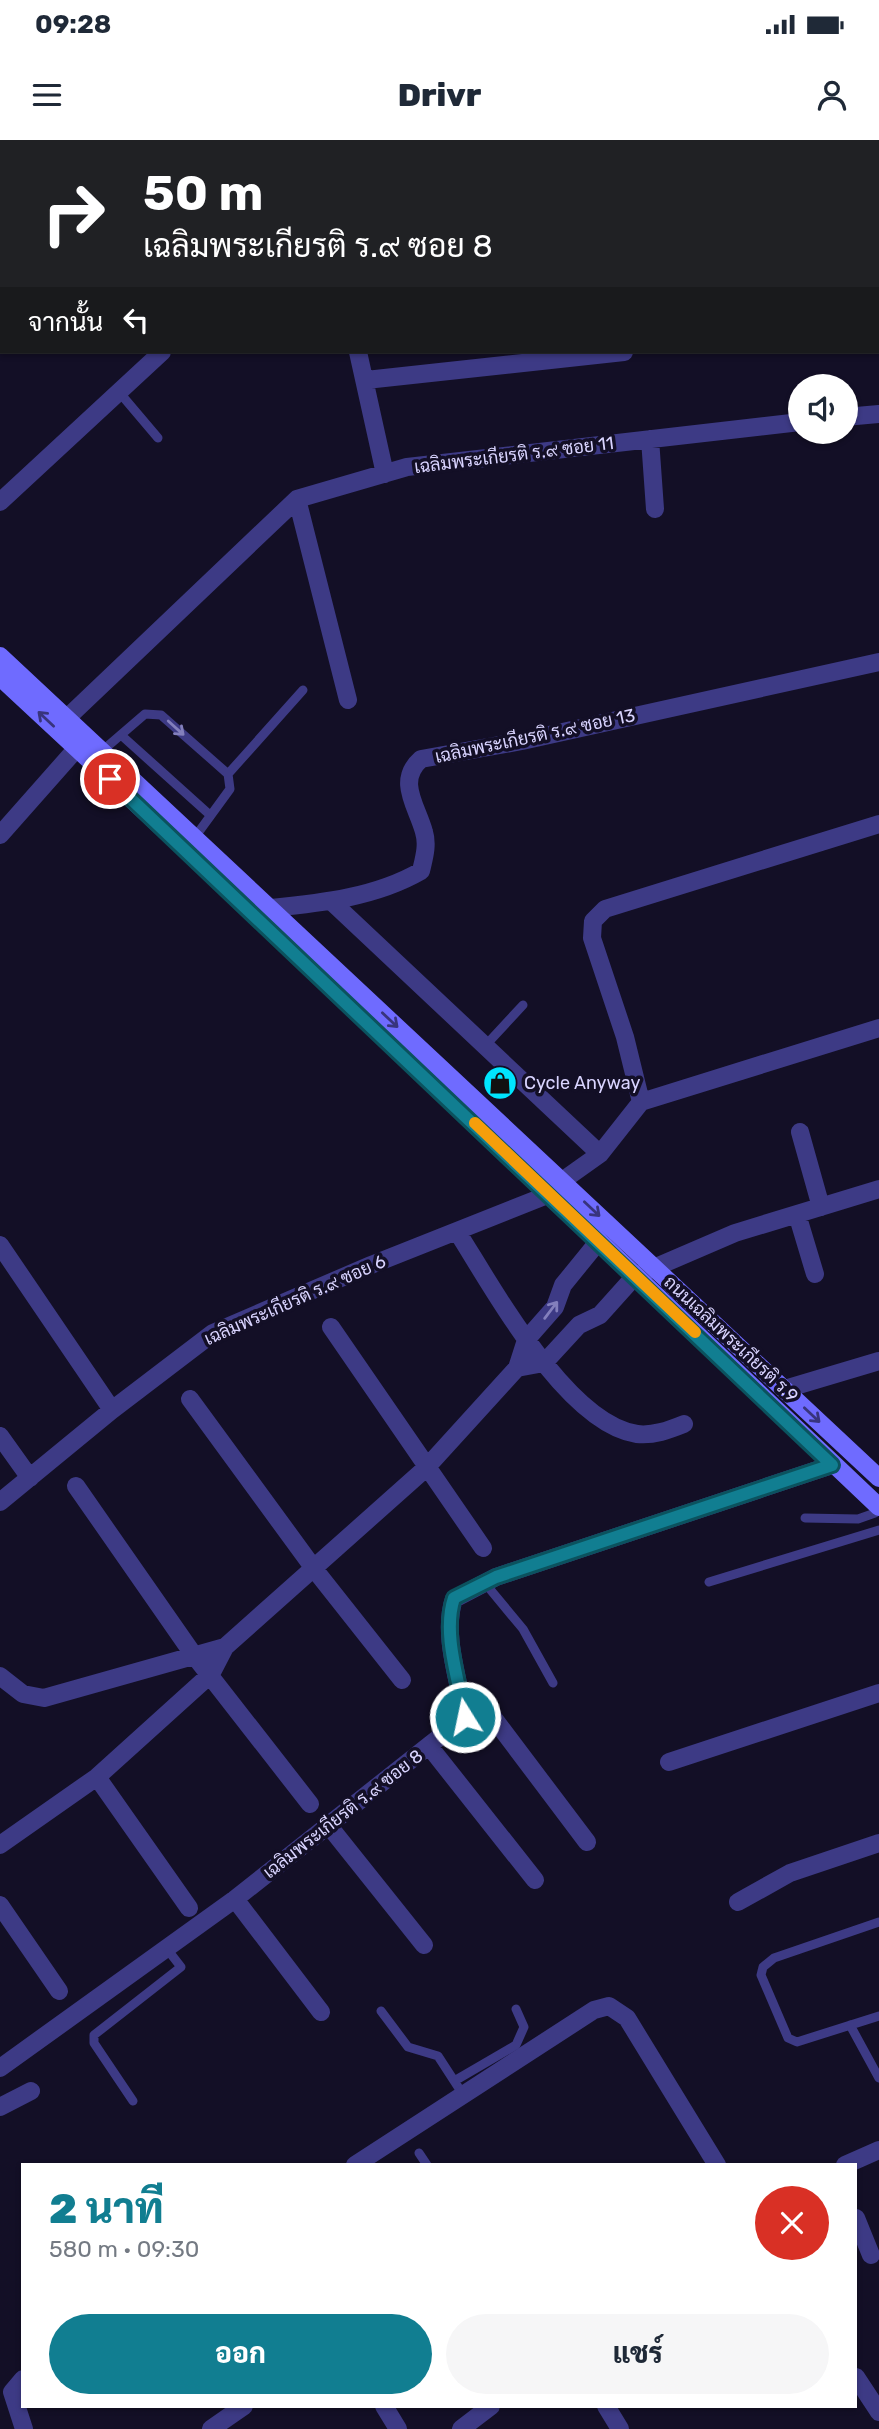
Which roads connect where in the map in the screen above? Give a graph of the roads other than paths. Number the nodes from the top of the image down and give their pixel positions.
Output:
1 (160, 354) edge
2 (359, 354) edge
3 (606, 354) edge
4 (366, 380) junction
5 (118, 392) junction
6 (879, 414) edge
7 (858, 416) edge
8 (788, 423) edge
9 (158, 438) dead end
10 (650, 439) junction
11 (385, 474) junction
12 (298, 499) junction
13 (0, 502) edge
14 (655, 509) dead end
15 (0, 656) edge
16 (879, 662) edge
17 (0, 677) edge
18 (303, 690) dead end
19 (348, 700) dead end
20 (67, 718) junction
21 (121, 735) junction
22 (77, 748) junction
23 (97, 756) junction
24 (228, 774) junction
25 (210, 816) junction
26 (879, 824) edge
27 (0, 835) edge
28 (189, 842) junction
29 (332, 902) junction
30 (271, 908) junction
31 (523, 1005) dead end
32 (879, 1028) edge
33 (485, 1046) junction
34 (641, 1102) junction
35 (800, 1132) dead end
36 (600, 1154) junction
37 (556, 1187) junction
38 (879, 1189) edge
39 (821, 1207) junction
40 (797, 1214) junction
41 (458, 1233) junction
42 (598, 1242) junction
43 (0, 1245) edge
44 (656, 1268) junction
45 (815, 1274) dead end
46 (635, 1276) junction
47 (331, 1327) dead end
48 (526, 1340) junction
49 (879, 1361) edge
50 (544, 1363) junction
51 (517, 1368) junction
52 (785, 1389) junction
53 (190, 1399) dead end
54 (112, 1410) junction
55 (684, 1424) dead end
56 (0, 1436) edge
57 (832, 1465) junction
58 (426, 1468) junction
59 (30, 1478) junction
60 (879, 1478) edge
61 (76, 1486) dead end
62 (0, 1502) edge
63 (879, 1506) edge
64 (805, 1518) dead end
65 (879, 1530) edge
66 (483, 1548) dead end
67 (315, 1570) junction
68 (484, 1582) junction
69 (709, 1582) dead end
70 (225, 1647) junction
71 (194, 1654) junction
72 (211, 1674) junction
73 (0, 1676) edge
74 (402, 1680) dead end
75 (553, 1683) dead end
76 (879, 1693) edge
77 (465, 1717) junction
78 (429, 1746) junction
79 (669, 1762) dead end
80 (97, 1777) junction
81 (310, 1804) dead end
82 (329, 1826) junction
83 (587, 1842) dead end
84 (879, 1843) edge
85 (0, 1845) edge
86 (535, 1880) dead end
87 (235, 1899) junction
88 (738, 1902) dead end
89 (0, 1905) edge
90 (189, 1908) dead end
91 (879, 1922) edge
92 (424, 1945) dead end
93 (167, 1949) junction
94 (59, 1991) dead end
95 (516, 2009) dead end
96 (381, 2011) dead end
97 (321, 2012) dead end
98 (879, 2016) edge
99 (850, 2025) junction
100 (0, 2068) edge
101 (879, 2078) edge
102 (459, 2087) junction
103 (31, 2091) dead end
104 (133, 2101) dead end
105 (0, 2107) edge
106 (879, 2150) edge
107 (419, 2153) dead end
108 (358, 2163) edge
109 (426, 2163) edge
110 (716, 2163) edge
111 (850, 2163) edge
112 (857, 2220) edge
113 (871, 2255) dead end
114 (857, 2379) edge
115 (21, 2381) edge
116 (241, 2408) edge
117 (385, 2408) edge
118 (488, 2408) edge
119 (607, 2408) edge
120 (879, 2412) edge
121 (24, 2429) edge
122 (211, 2429) edge
123 (398, 2429) edge
124 (461, 2429) edge
125 (620, 2429) edge

1 - 5 street
2 - 4 street
3 - 4 street
4 - 11 street
5 - 9 lane
5 - 13 street
6 - 7 street
8 - 10 street, เฉลิมพระเกียรติ ร.๙ ซอย 11
10 - 11 street, เฉลิมพระเกียรติ ร.๙ ซอย 11
10 - 14 street
11 - 12 street, เฉลิมพระเกียรติ ร.๙ ซอย 11
12 - 19 street
12 - 20 street, เฉลิมพระเกียรติ ร.๙ ซอย 11
15 - 20 main road, ถนนเฉลิมพระเกียรติ ร.9
16 - 29 street, เฉลิมพระเกียรติ ร.๙ ซอย 13
22 -> 17 main road, ถนนเฉลิมพระเกียรติ ร.9
18 - 24 lane
20 - 23 main road, ถนนเฉลิมพระเกียรติ ร.9
21 - 23 lane
21 -> 24 lane
21 - 25 lane
22 - 23 main road, ถนนเฉลิมพระเกียรติ ร.9
22 - 27 street
23 - 28 main road, ถนนเฉลิมพระเกียรติ ร.9
24 - 25 lane
25 - 28 lane
26 - 34 street
28 - 30 main road, ถนนเฉลิมพระเกียรติ ร.9
28 - 37 main road, ถนนเฉลิมพระเกียรติ ร.9
29 - 30 street, เฉลิมพระเกียรติ ร.๙ ซอย 13
29 - 33 street
30 -> 37 main road, ถนนเฉลิมพระเกียรติ ร.9
31 - 33 lane
32 - 34 street
33 - 36 street
34 - 36 street, เฉลิมพระเกียรติ ร.๙ ซอย 6
35 - 39 street
36 - 37 street, เฉลิมพระเกียรติ ร.๙ ซอย 6
37 - 41 street, เฉลิมพระเกียรติ ร.๙ ซอย 6
37 - 42 main road, ถนนเฉลิมพระเกียรติ ร.9
37 -> 44 main road, ถนนเฉลิมพระเกียรติ ร.9
38 - 39 street
39 - 40 street
40 - 44 street
40 - 45 street
41 - 48 street
41 - 54 street, เฉลิมพระเกียรติ ร.๙ ซอย 6
42 - 46 main road, ถนนเฉลิมพระเกียรติ ร.9
48 -> 42 street
43 - 54 street
44 - 46 street
44 - 52 main road, ถนนเฉลิมพระเกียรติ ร.9
46 - 50 street
46 - 57 main road, ถนนเฉลิมพระเกียรติ ร.9
47 - 58 street
48 - 50 street
48 - 51 street
49 - 52 street
50 - 51 street
50 - 55 street
51 - 58 street
52 -> 60 main road, ถนนเฉลิมพระเกียรติ ร.9
53 - 67 street
54 - 59 street, เฉลิมพระเกียรติ ร.๙ ซอย 6
56 - 59 street
57 - 63 main road, ถนนเฉลิมพระเกียรติ ร.9
57 - 68 street
58 - 66 street
58 - 67 street
59 - 62 street, เฉลิมพระเกียรติ ร.๙ ซอย 6
61 - 71 street
63 - 64 lane
65 - 69 lane
67 - 70 street
67 - 74 street
68 - 75 lane
68 - 77 street
70 - 71 street
70 - 72 street
71 - 72 street
71 - 73 street
72 - 80 street
72 - 81 street
76 - 79 street
77 - 78 street, เฉลิมพระเกียรติ ร.๙ ซอย 8
77 - 83 street
78 - 82 street, เฉลิมพระเกียรติ ร.๙ ซอย 8
78 - 86 street
80 - 85 street
80 - 90 street
82 - 87 street, เฉลิมพระเกียรติ ร.๙ ซอย 8
82 - 92 street
84 - 88 street
87 - 93 street, เฉลิมพระเกียรติ ร.๙ ซอย 8
87 - 97 street
89 - 94 street
91 - 99 lane
93 - 100 street, เฉลิมพระเกียรติ ร.๙ ซอย 8
93 - 104 lane
95 - 102 lane
96 - 102 lane
98 - 99 lane
99 - 101 lane
102 - 108 street
102 - 110 street
103 - 105 street
106 - 111 street
107 - 109 lane
112 - 113 street
114 - 120 street
115 - 121 street
116 - 122 street
117 - 123 street
118 - 124 street
119 - 125 street

